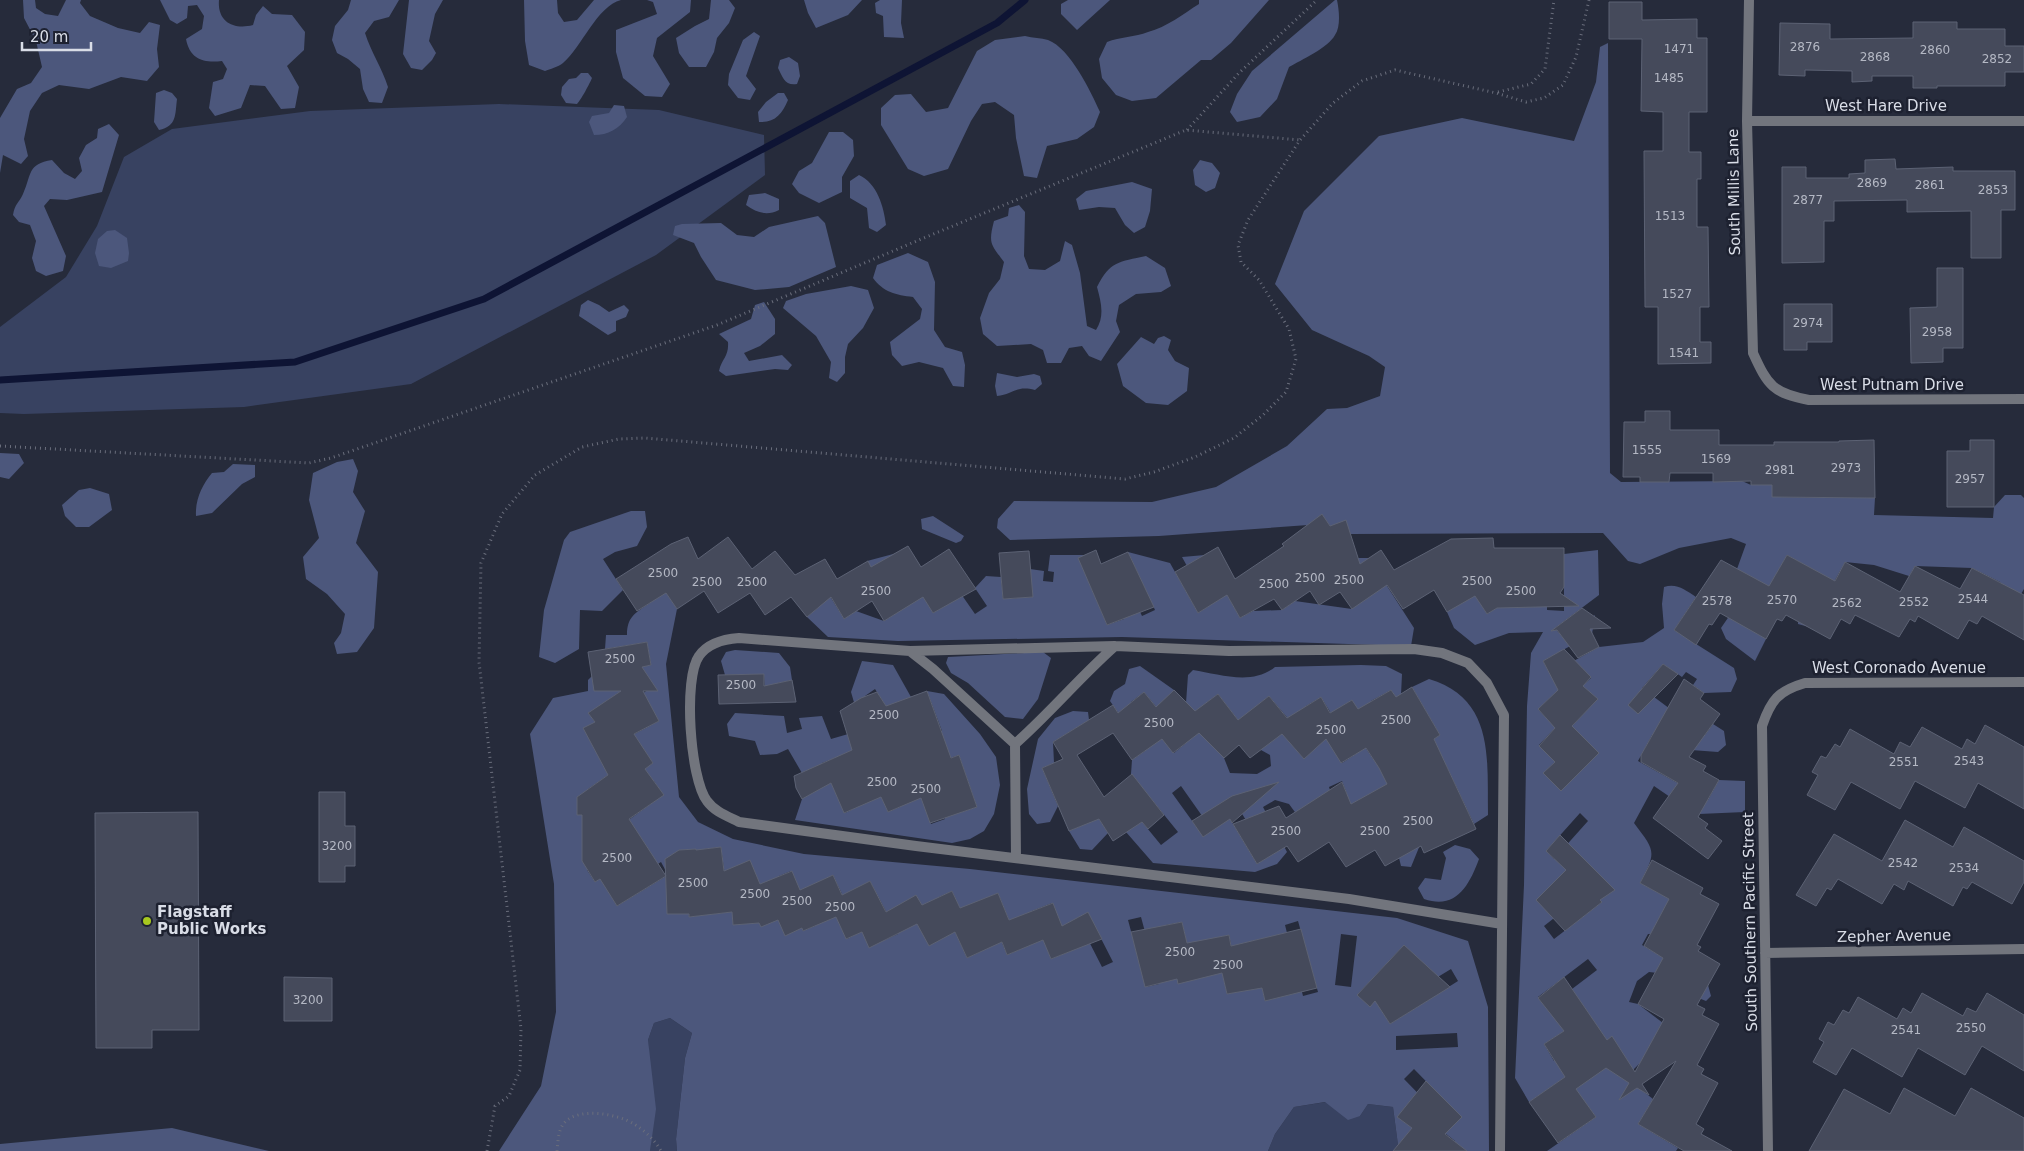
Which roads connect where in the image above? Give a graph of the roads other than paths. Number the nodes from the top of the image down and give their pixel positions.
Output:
1 (1749, 0) edge
2 (1748, 120) junction
3 (2024, 120) edge
4 (1765, 380) joint
5 (2024, 399) edge
6 (1115, 646) junction
7 (910, 651) junction
8 (2024, 682) edge
9 (1777, 696) joint
10 (1015, 744) junction
11 (1016, 858) junction
12 (1502, 924) junction
13 (2024, 949) edge
14 (1765, 953) junction
15 (1500, 1151) edge
16 (1768, 1151) edge

1 - 2 street, South Millis Lane
2 - 3 street, West Hare Drive
2 - 4 street, South Millis Lane
4 - 5 street, West Putnam Drive
6 - 7 street
6 - 10 street
6 - 12 street
7 - 10 street
7 - 11 street
8 - 9 street, West Coronado Avenue
9 - 14 street, South Southern Pacific Street
10 - 11 street
11 - 12 street
12 - 15 street
13 - 14 street, Zepher Avenue
14 - 16 street, South Southern Pacific Street

